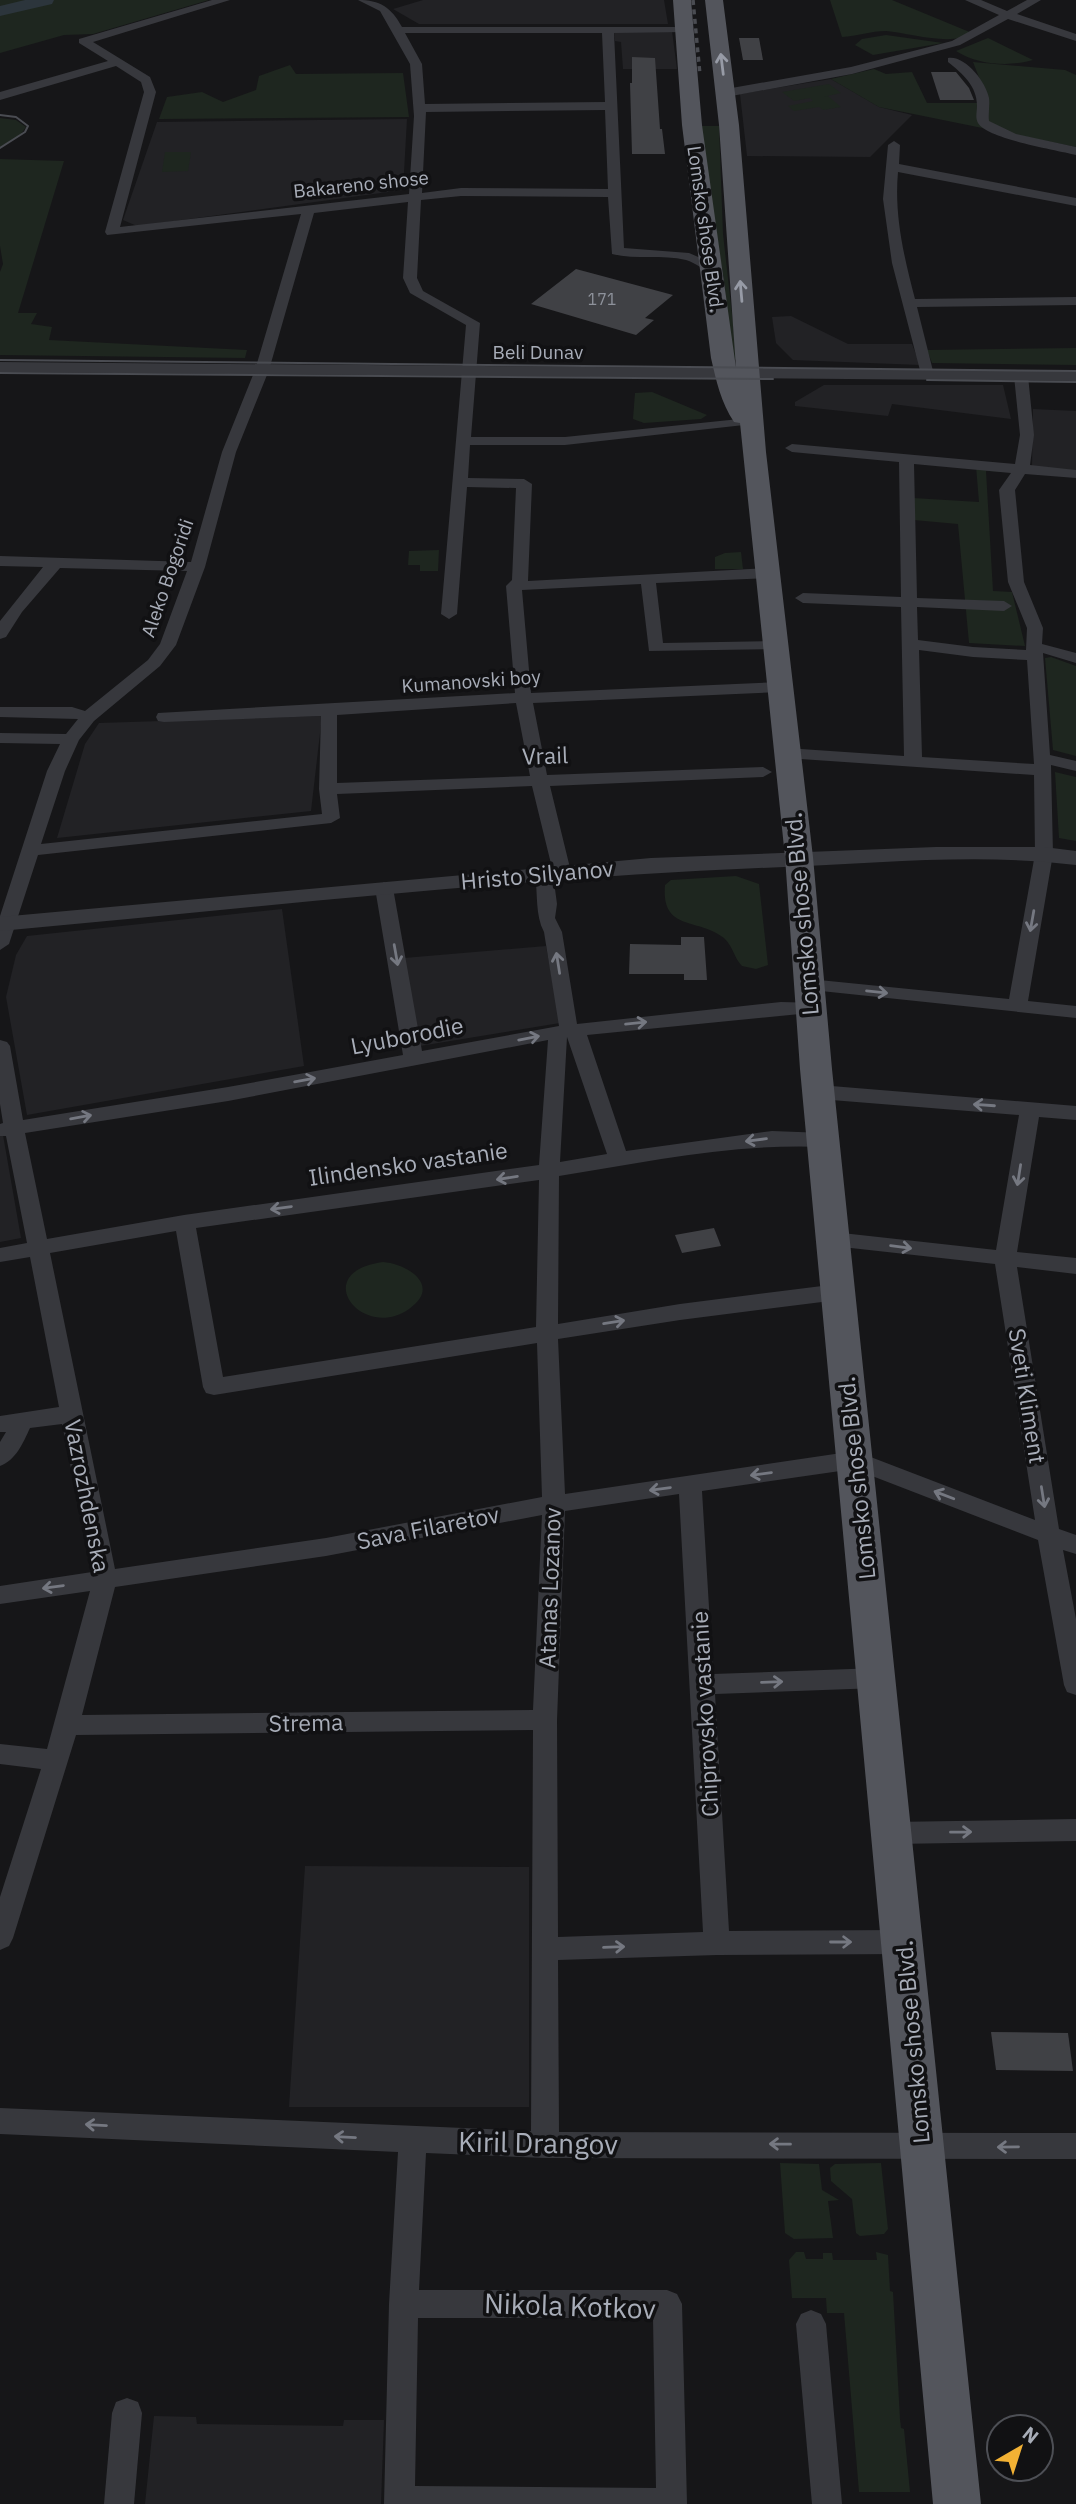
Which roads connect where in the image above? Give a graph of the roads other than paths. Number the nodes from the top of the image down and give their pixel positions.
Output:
1 (224, 0) edge
2 (364, 0) edge
3 (682, 0) edge
4 (714, 0) edge
5 (971, 0) edge
6 (1035, 0) edge
7 (1006, 15) junction
8 (393, 24) junction
9 (1033, 25) junction
10 (986, 27) junction
11 (608, 29) junction
12 (684, 29) junction
13 (1076, 38) edge
14 (952, 60) dead end
15 (118, 62) junction
16 (726, 93) junction
17 (0, 96) edge
18 (612, 106) junction
19 (420, 108) junction
20 (894, 145) dead end
21 (1076, 151) edge
22 (894, 167) junction
23 (616, 193) junction
24 (416, 197) junction
25 (1076, 202) edge
26 (309, 209) junction
27 (712, 268) junction
28 (1076, 301) edge
29 (908, 303) junction
30 (0, 367) edge
31 (262, 370) junction
32 (471, 372) junction
33 (738, 374) junction
34 (927, 375) junction
35 (1021, 376) junction
36 (1076, 376) edge
37 (744, 421) junction
38 (464, 441) junction
39 (792, 448) dead end
40 (754, 452) junction
41 (906, 458) junction
42 (1022, 468) junction
43 (1076, 474) edge
44 (460, 482) junction
45 (0, 561) edge
46 (55, 563) junction
47 (197, 567) junction
48 (767, 573) junction
49 (648, 580) junction
50 (514, 586) junction
51 (803, 598) dead end
52 (911, 603) junction
53 (1004, 606) dead end
54 (449, 614) dead end
55 (0, 634) edge
56 (775, 644) junction
57 (912, 644) junction
58 (1034, 651) junction
59 (1076, 658) edge
60 (780, 687) junction
61 (522, 698) junction
62 (0, 712) edge
63 (329, 712) junction
64 (80, 715) junction
65 (164, 717) dead end
66 (0, 737) edge
67 (71, 739) junction
68 (786, 753) junction
69 (914, 760) junction
70 (1043, 764) junction
71 (1076, 766) edge
72 (763, 772) dead end
73 (538, 779) junction
74 (328, 789) junction
75 (31, 850) junction
76 (1044, 854) junction
77 (799, 857) junction
78 (1076, 858) edge
79 (553, 873) junction
80 (384, 888) junction
81 (2, 930) edge
82 (809, 996) junction
83 (1018, 1005) junction
84 (1076, 1012) edge
85 (567, 1031) junction
86 (0, 1046) edge
87 (414, 1060) junction
88 (819, 1092) junction
89 (1030, 1108) junction
90 (1076, 1113) edge
91 (7, 1129) edge
92 (824, 1140) junction
93 (620, 1160) junction
94 (550, 1171) junction
95 (184, 1222) junction
96 (833, 1239) junction
97 (39, 1249) junction
98 (0, 1255) edge
99 (1005, 1259) junction
100 (1076, 1266) edge
101 (838, 1292) junction
102 (547, 1333) junction
103 (72, 1414) junction
104 (23, 1421) junction
105 (0, 1424) edge
106 (0, 1457) edge
107 (855, 1460) junction
108 (690, 1484) junction
109 (554, 1504) junction
110 (1049, 1536) junction
111 (1076, 1545) edge
112 (105, 1579) junction
113 (0, 1595) edge
114 (878, 1678) junction
115 (703, 1685) junction
116 (1076, 1685) edge
117 (545, 1720) junction
118 (67, 1725) junction
119 (0, 1754) edge
120 (56, 1760) junction
121 (1076, 1830) edge
122 (893, 1833) junction
123 (0, 1938) edge
124 (904, 1942) junction
125 (718, 1943) junction
126 (545, 1949) junction
127 (0, 2120) edge
128 (413, 2141) junction
129 (545, 2145) junction
130 (1076, 2146) edge
131 (923, 2147) junction
132 (404, 2304) junction
133 (811, 2324) dead end
134 (127, 2413) dead end
135 (399, 2502) edge
136 (672, 2503) edge
137 (119, 2504) edge
138 (828, 2504) edge
139 (957, 2504) edge

1 - 15 street
2 - 8 street
3 - 12 main road, Lomsko shose Blvd.
16 -> 4 main road, Lomsko shose Blvd.
5 - 7 street
6 - 7 street
7 - 9 street
7 - 10 street
8 - 11 street
8 - 19 street
9 - 10 street
9 - 13 street
10 - 16 street
11 - 12 street
11 - 18 street
12 - 27 main road, Lomsko shose Blvd.
14 - 21 street
15 - 17 street
15 - 26 street, Bakareno shose
33 -> 16 main road, Lomsko shose Blvd.
18 - 19 street
18 - 23 street
19 - 24 street
20 - 22 street
22 - 25 street
22 - 29 street
23 - 24 street, Bakareno shose
23 - 27 street
24 - 26 street, Bakareno shose
24 - 32 street
26 - 31 street, Aleko Bogoridi
27 - 33 main road, Lomsko shose Blvd.
28 - 29 street
29 - 34 street
30 - 31 street, Beli Dunav
31 - 32 street, Beli Dunav
31 - 47 street, Aleko Bogoridi
32 - 33 street, Beli Dunav
32 - 38 street
33 - 34 street, Beli Dunav
33 - 37 main road, Lomsko shose Blvd.
33 - 40 main road, Lomsko shose Blvd.
34 - 35 street, Beli Dunav
35 - 36 street, Beli Dunav
35 - 42 street
37 - 38 street
37 - 40 main road, Lomsko shose Blvd.
38 - 44 street
39 - 41 street
40 - 48 main road, Lomsko shose Blvd.
41 - 42 street
41 - 52 street
42 - 43 street
42 - 58 street
44 - 50 street
44 - 54 street
45 - 46 street
46 - 47 street
46 - 55 street
47 - 64 street, Aleko Bogoridi
48 - 49 street
48 - 56 main road, Lomsko shose Blvd.
49 - 50 street
49 - 56 street
50 - 61 street
51 - 52 street
52 - 53 street
52 - 57 street
56 - 60 main road, Lomsko shose Blvd.
57 - 58 street
57 - 69 street
58 - 59 street
58 - 70 street
60 - 61 street, Kumanovski boy
60 - 68 main road, Lomsko shose Blvd.
61 - 63 street, Kumanovski boy
61 - 73 street
62 - 64 street
63 - 65 street, Kumanovski boy
63 - 74 street
64 - 67 street, Aleko Bogoridi
66 - 67 street
67 - 75 street, Aleko Bogoridi
68 - 69 street
68 - 77 main road, Lomsko shose Blvd.
69 - 70 street
70 - 71 street
70 - 76 street
72 - 73 street, Vrail
73 - 74 street, Vrail
73 - 79 street
74 - 75 street
75 - 81 street, Aleko Bogoridi
76 - 77 street, Hristo Silyanov
76 - 78 street, Hristo Silyanov
76 -> 83 street
77 - 79 street, Hristo Silyanov
77 - 82 main road, Lomsko shose Blvd.
79 - 80 street, Hristo Silyanov
85 -> 79 street
80 - 81 street, Hristo Silyanov
80 -> 87 street
82 -> 83 street, Lyuborodie
85 -> 82 street, Lyuborodie
82 - 88 main road, Lomsko shose Blvd.
83 - 84 street, Lyuborodie
87 -> 85 street, Lyuborodie
85 - 93 street
85 - 94 street, Atanas Lozanov
86 - 91 street, Vazrozhdenska
91 -> 87 street, Lyuborodie
89 -> 88 street
88 - 92 main road, Lomsko shose Blvd.
89 - 90 street
89 -> 99 street, Sveti Kliment
91 - 97 street, Vazrozhdenska
92 -> 93 street, Ilindensko vastanie
92 - 96 main road, Lomsko shose Blvd.
93 - 94 street, Ilindensko vastanie
94 -> 95 street, Ilindensko vastanie
94 - 102 street, Atanas Lozanov
95 - 97 street, Ilindensko vastanie
95 - 102 street
96 -> 99 street
96 - 101 main road, Lomsko shose Blvd.
97 - 98 street, Ilindensko vastanie
97 - 103 street, Vazrozhdenska
99 - 100 street
99 -> 110 street, Sveti Kliment
102 -> 101 street
101 - 107 main road, Lomsko shose Blvd.
102 - 109 street, Atanas Lozanov
103 - 104 street
103 - 112 street, Vazrozhdenska
104 - 105 street
104 - 106 street
107 -> 108 street, Sava Filaretov
110 -> 107 street
107 - 114 main road, Lomsko shose Blvd.
108 -> 109 street, Sava Filaretov
108 - 115 street, Chiprovsko vastanie
109 - 112 street, Sava Filaretov
109 - 117 street, Atanas Lozanov
110 - 111 street
110 - 116 street, Sveti Kliment
112 -> 113 street, Sava Filaretov
112 - 118 street, Vazrozhdenska
115 -> 114 street
114 - 122 main road, Lomsko shose Blvd.
115 - 125 street, Chiprovsko vastanie
117 - 118 street, Strema
117 - 126 street, Atanas Lozanov
118 - 120 street, Vazrozhdenska
119 - 120 street
120 - 123 street, Vazrozhdenska
122 -> 121 street
122 - 124 main road, Lomsko shose Blvd.
125 -> 124 street
124 - 131 main road, Lomsko shose Blvd.
126 -> 125 street
126 - 129 street, Atanas Lozanov
128 -> 127 street, Kiril Drangov
128 - 129 street, Kiril Drangov
128 - 132 street
131 -> 129 street, Kiril Drangov
130 -> 131 street, Kiril Drangov
131 - 139 main road, Lomsko shose Blvd.
132 - 135 street
132 - 136 street, Nikola Kotkov
133 - 138 street
134 - 137 street
135 - 136 street

